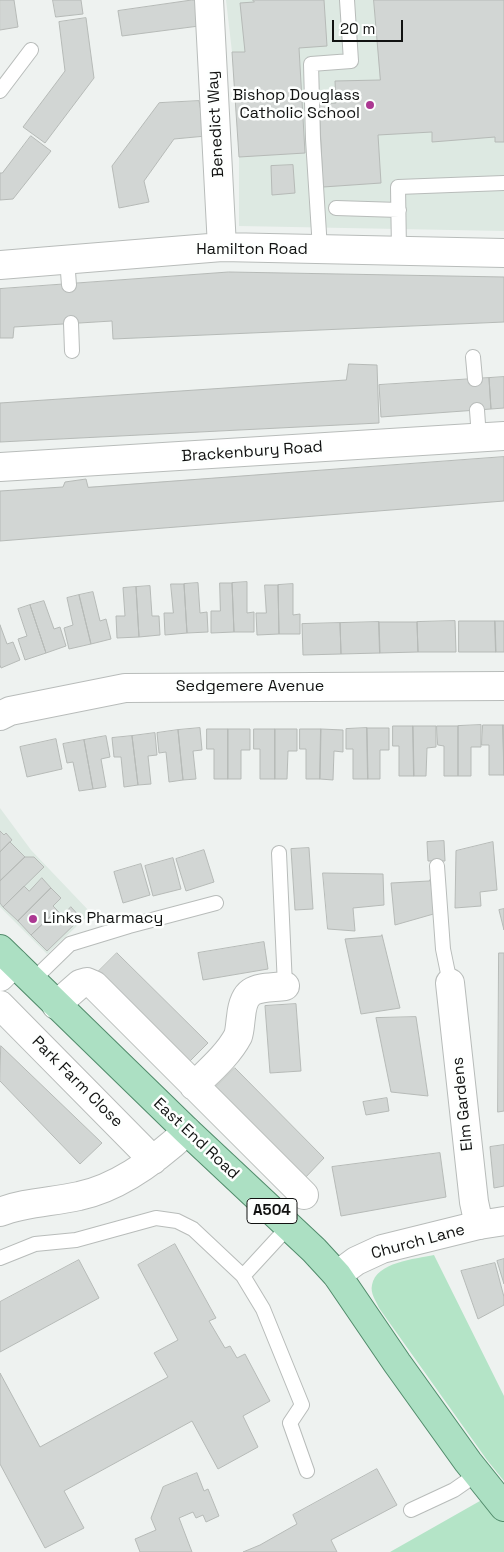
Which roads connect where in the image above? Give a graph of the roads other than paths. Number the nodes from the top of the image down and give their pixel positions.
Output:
1 (210, 0) edge
2 (347, 0) edge
3 (31, 50) dead end
4 (0, 91) edge
5 (504, 183) edge
6 (336, 208) dead end
7 (399, 210) junction
8 (222, 247) junction
9 (320, 249) junction
10 (400, 251) junction
11 (504, 253) edge
12 (0, 264) edge
13 (71, 323) dead end
14 (72, 351) dead end
15 (474, 358) dead end
16 (475, 379) dead end
17 (477, 410) dead end
18 (492, 437) edge
19 (0, 467) edge
20 (504, 686) edge
21 (0, 716) edge
22 (279, 853) dead end
23 (437, 866) dead end
24 (216, 903) dead end
25 (11, 967) edge
26 (450, 983) joint
27 (285, 986) joint
28 (0, 1005) edge
29 (56, 1005) junction
30 (194, 1086) junction
31 (186, 1131) junction
32 (153, 1160) junction
33 (304, 1195) dead end
34 (0, 1212) edge
35 (491, 1223) edge
36 (289, 1226) junction
37 (0, 1258) edge
38 (337, 1275) junction
39 (243, 1276) junction
40 (306, 1471) dead end
41 (477, 1474) junction
42 (504, 1507) edge
43 (411, 1510) dead end

1 - 8 street, Benedict Way
2 - 9 lane
3 - 4 lane
5 - 7 lane
6 - 7 lane
7 - 10 lane
8 - 9 street, Hamilton Road
8 - 12 street, Hamilton Road
9 - 10 street, Hamilton Road
10 - 11 street, Hamilton Road
13 - 14 lane
15 - 16 lane
17 - 18 lane
18 - 19 street, Brackenbury Road
20 - 21 street, Sedgemere Avenue
22 - 27 lane
23 - 26 lane
24 - 25 lane
25 - 29 main road, East End Road / A504
26 - 35 street, Elm Gardens
27 - 30 street
28 - 32 street, Park Farm Close
29 - 30 street
29 - 31 main road, East End Road / A504
30 - 33 street
31 - 32 street
31 - 36 main road, East End Road / A504
32 - 34 street
35 - 38 street, Church Lane
36 - 38 main road, East End Road / A504
36 - 39 lane
37 - 39 lane
38 - 41 main road, East End Road / A504
39 - 40 lane
41 - 42 main road, East End Road / A504
41 - 43 lane

